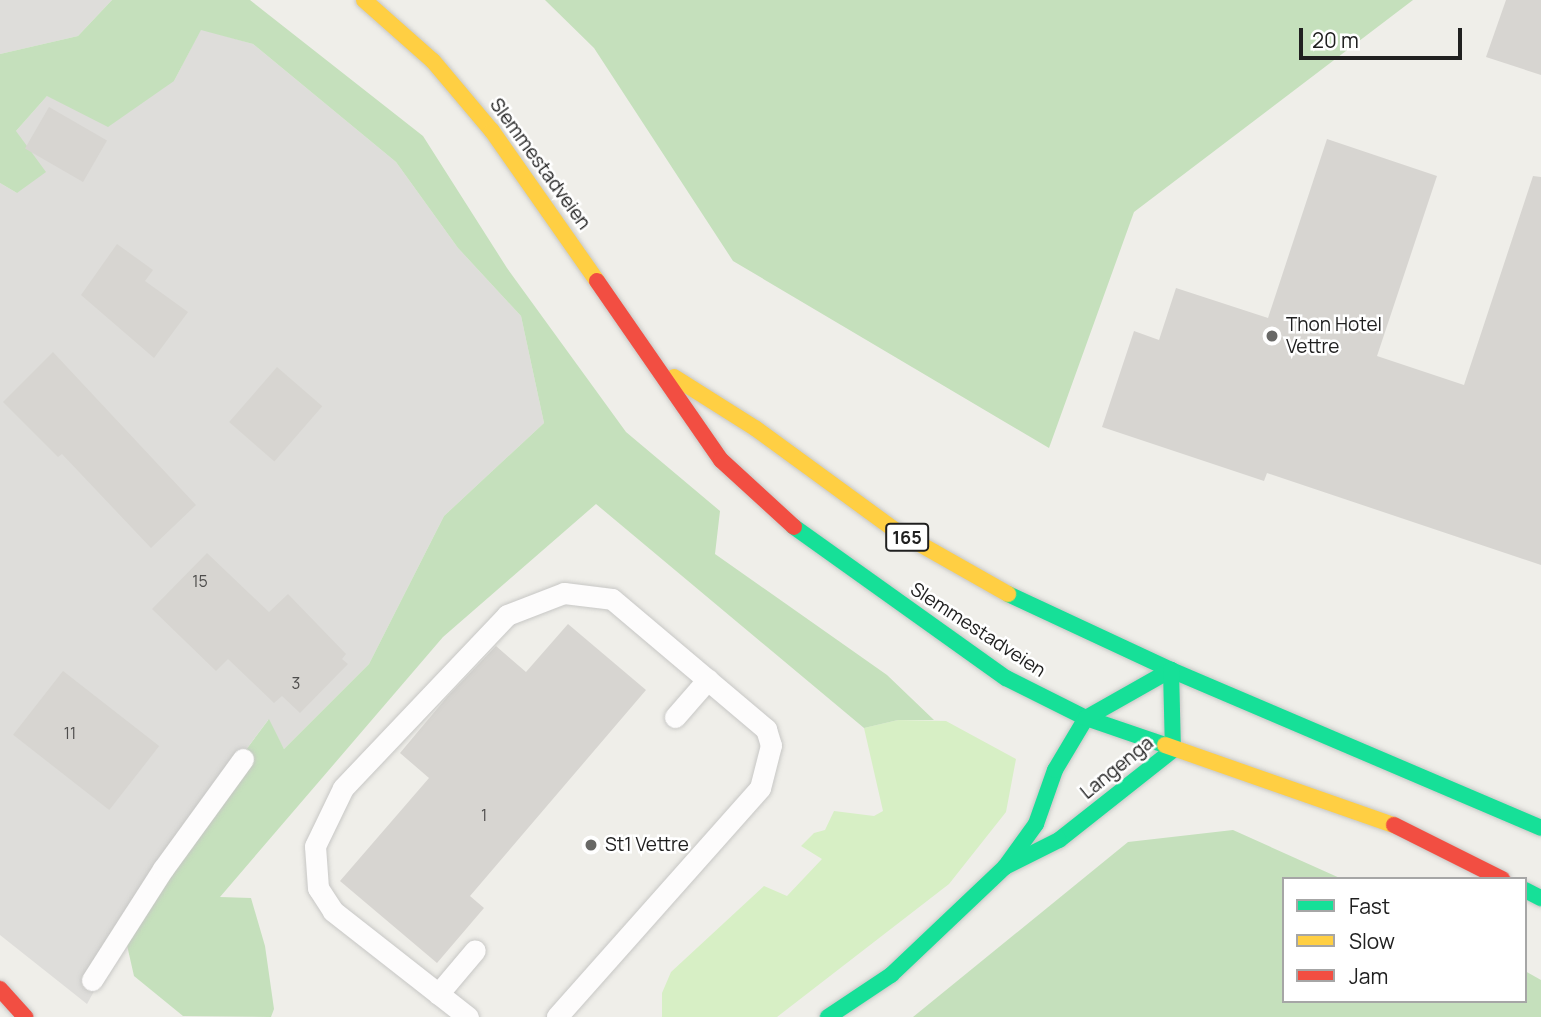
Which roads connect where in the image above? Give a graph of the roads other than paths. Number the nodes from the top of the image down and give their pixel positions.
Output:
1 (364, 0) edge
2 (663, 371) junction
3 (1171, 670) junction
4 (708, 680) junction
5 (675, 717) dead end
6 (1086, 718) junction
7 (1173, 750) junction
8 (243, 759) dead end
9 (1541, 828) edge
10 (1005, 867) junction
11 (1498, 877) edge
12 (475, 950) dead end
13 (92, 979) dead end
14 (0, 989) edge
15 (438, 994) junction
16 (25, 1017) edge
17 (468, 1017) edge
18 (557, 1017) edge
19 (828, 1017) edge

1 - 2 main road, Slemmestadveien / 165
2 - 3 main road, Slemmestadveien / 165
2 - 6 main road, Slemmestadveien / 165
3 - 6 main road, Langenga
3 - 7 main road, Langenga
3 - 9 main road, Slemmestadveien / 165
4 - 5 lane
4 - 15 lane
4 - 18 lane
6 - 7 main road, Slemmestadveien / 165
6 - 10 main road, Langenga
7 - 10 main road, Langenga
7 - 11 main road, Slemmestadveien / 165
8 - 13 lane
10 - 19 main road, Langenga
12 - 15 lane
14 - 16 main road
15 - 17 lane

